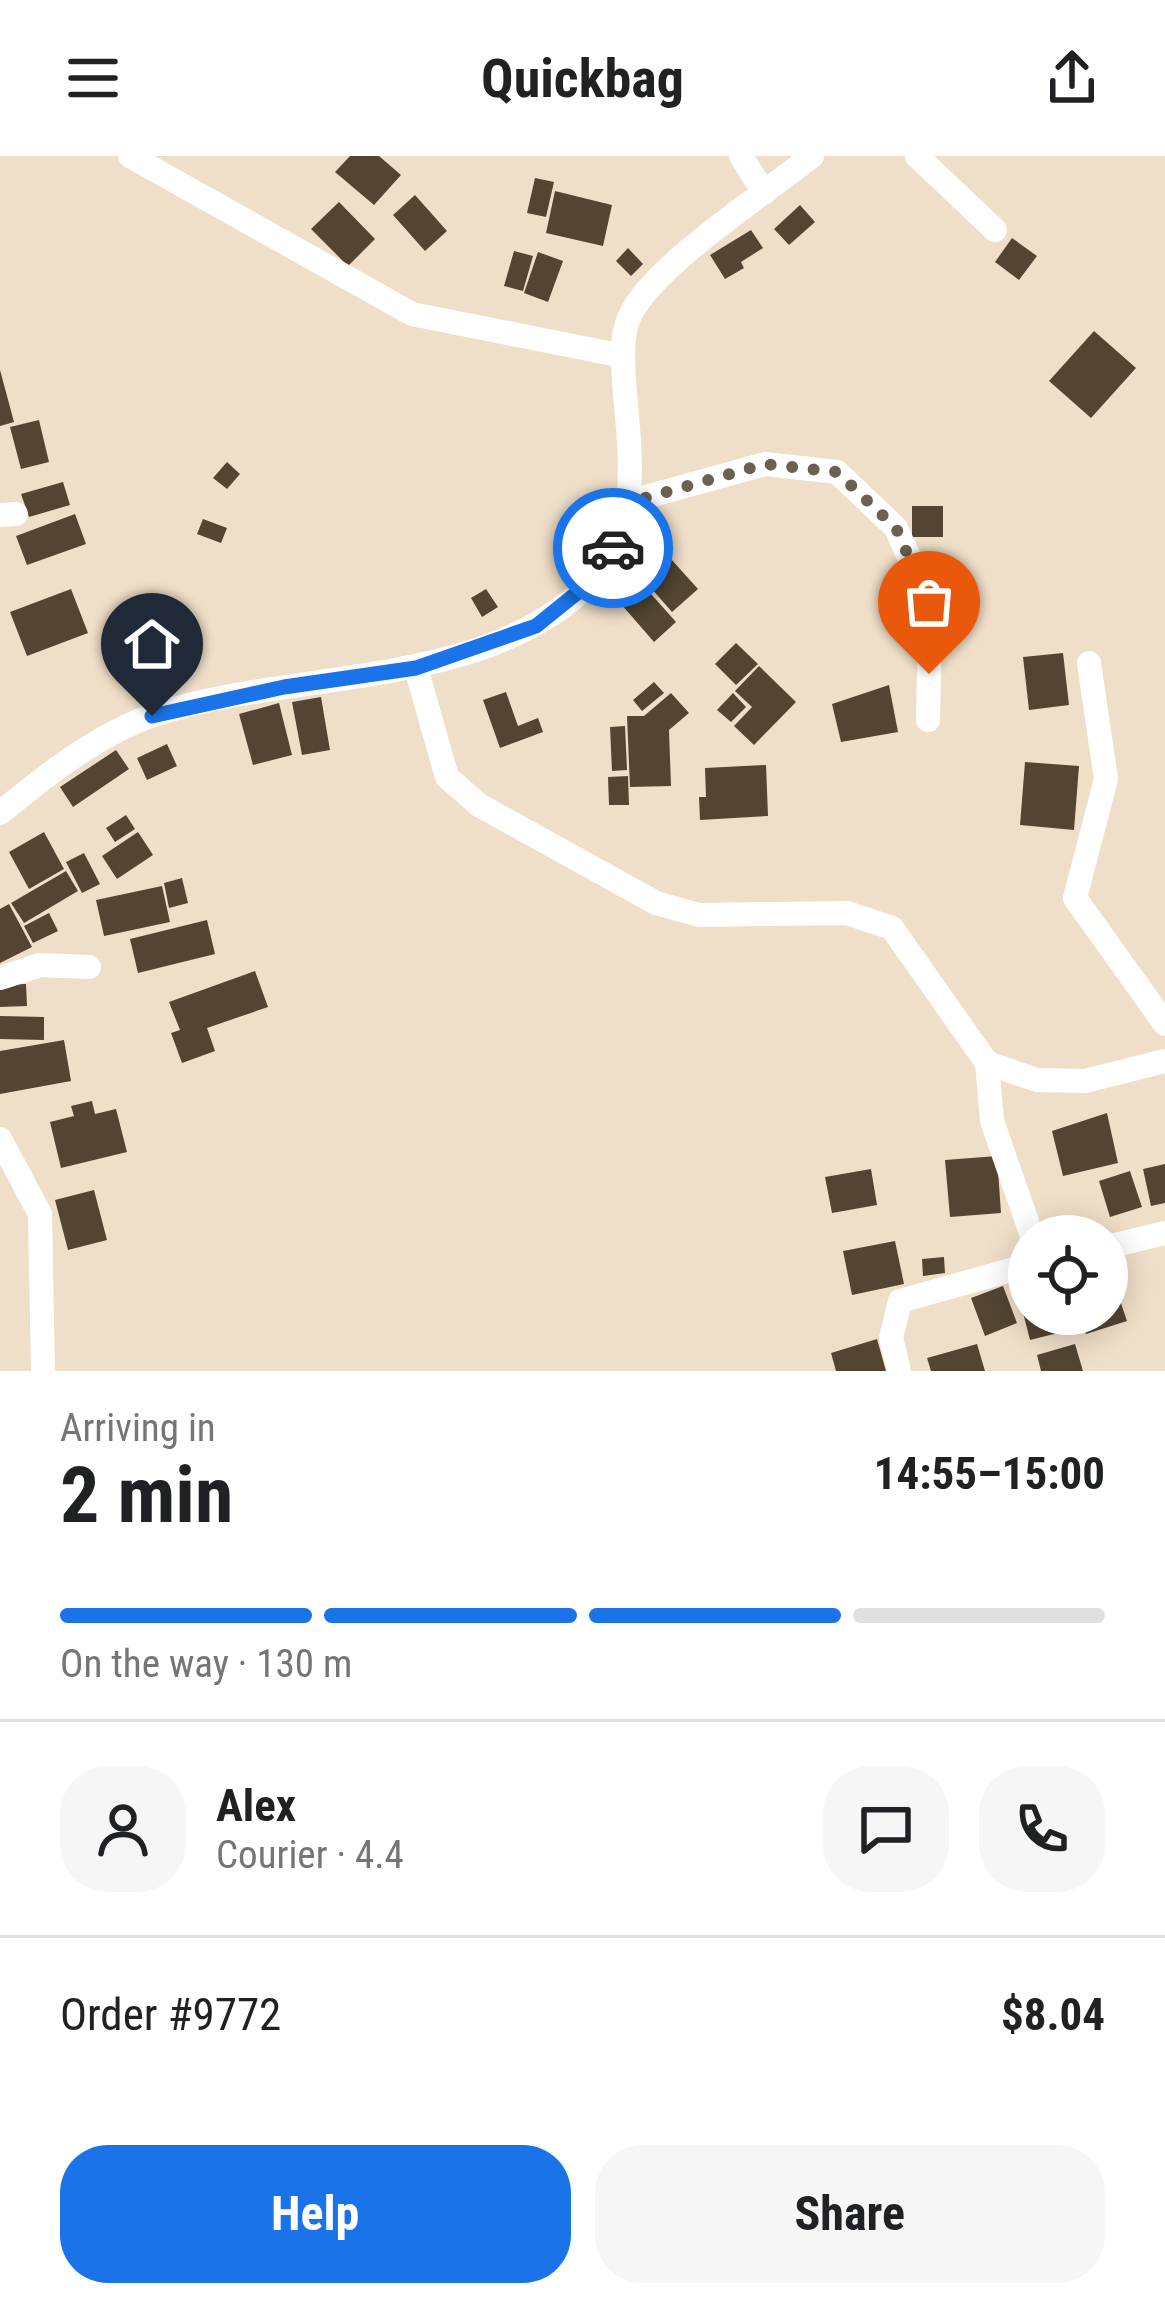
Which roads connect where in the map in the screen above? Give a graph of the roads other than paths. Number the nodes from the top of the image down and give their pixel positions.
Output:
1 (130, 156) edge
2 (741, 156) edge
3 (812, 156) edge
4 (917, 156) edge
5 (764, 193) junction
6 (994, 230) dead end
7 (623, 356) junction
8 (631, 502) junction
9 (1089, 663) dead end
10 (416, 668) junction
11 (928, 720) dead end
12 (0, 813) edge
13 (88, 967) dead end
14 (0, 978) edge
15 (1165, 1024) edge
16 (1165, 1061) edge
17 (987, 1063) junction
18 (0, 1138) edge
19 (1025, 1215) edge
20 (1165, 1233) edge
21 (1128, 1242) edge
22 (1008, 1271) edge
23 (43, 1371) edge
24 (899, 1371) edge

1 - 7 street
2 - 5 street
3 - 5 street
4 - 6 street
5 - 7 street
7 - 8 street
8 - 10 street
8 - 11 street
9 - 15 street
10 - 12 street
10 - 17 street
13 - 14 street
16 - 17 street
17 - 19 street
18 - 23 street
20 - 21 street
22 - 24 street

